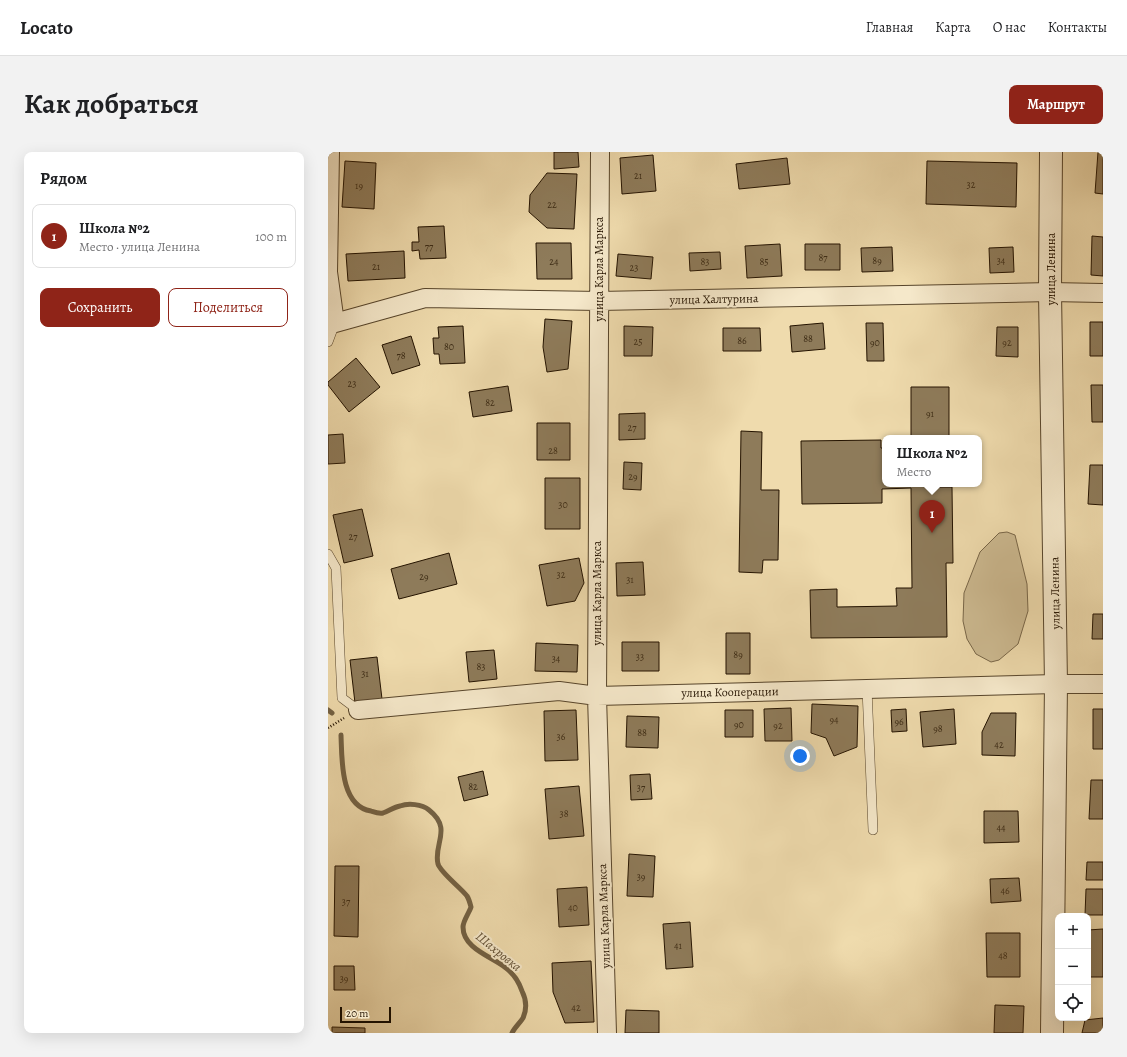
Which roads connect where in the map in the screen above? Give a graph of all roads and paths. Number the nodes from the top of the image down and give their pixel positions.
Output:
1 (330, 152) edge
2 (600, 152) edge
3 (1051, 152) edge
4 (1050, 292) junction
5 (1103, 293) edge
6 (599, 301) junction
7 (331, 323) edge
8 (328, 342) edge
9 (328, 554) edge
10 (1056, 684) junction
11 (1103, 684) edge
12 (867, 689) junction
13 (597, 696) junction
14 (358, 710) joint
15 (873, 830) dead end
16 (607, 1033) edge
17 (1052, 1033) edge

1 - 7 street
2 - 6 street, улица Карла Маркса
3 - 4 street, улица Ленина
4 - 5 street, улица Халтурина
4 - 6 street, улица Халтурина
4 - 10 street, улица Ленина
6 - 7 street, улица Халтурина
6 - 13 street, улица Карла Маркса
7 - 8 lane
9 - 14 lane
10 - 11 street, улица Кооперации
10 - 12 street, улица Кооперации
10 - 17 street, улица Ленина
12 - 13 street, улица Кооперации
12 - 15 lane
13 - 14 street, улица Кооперации
13 - 16 street, улица Карла Маркса

